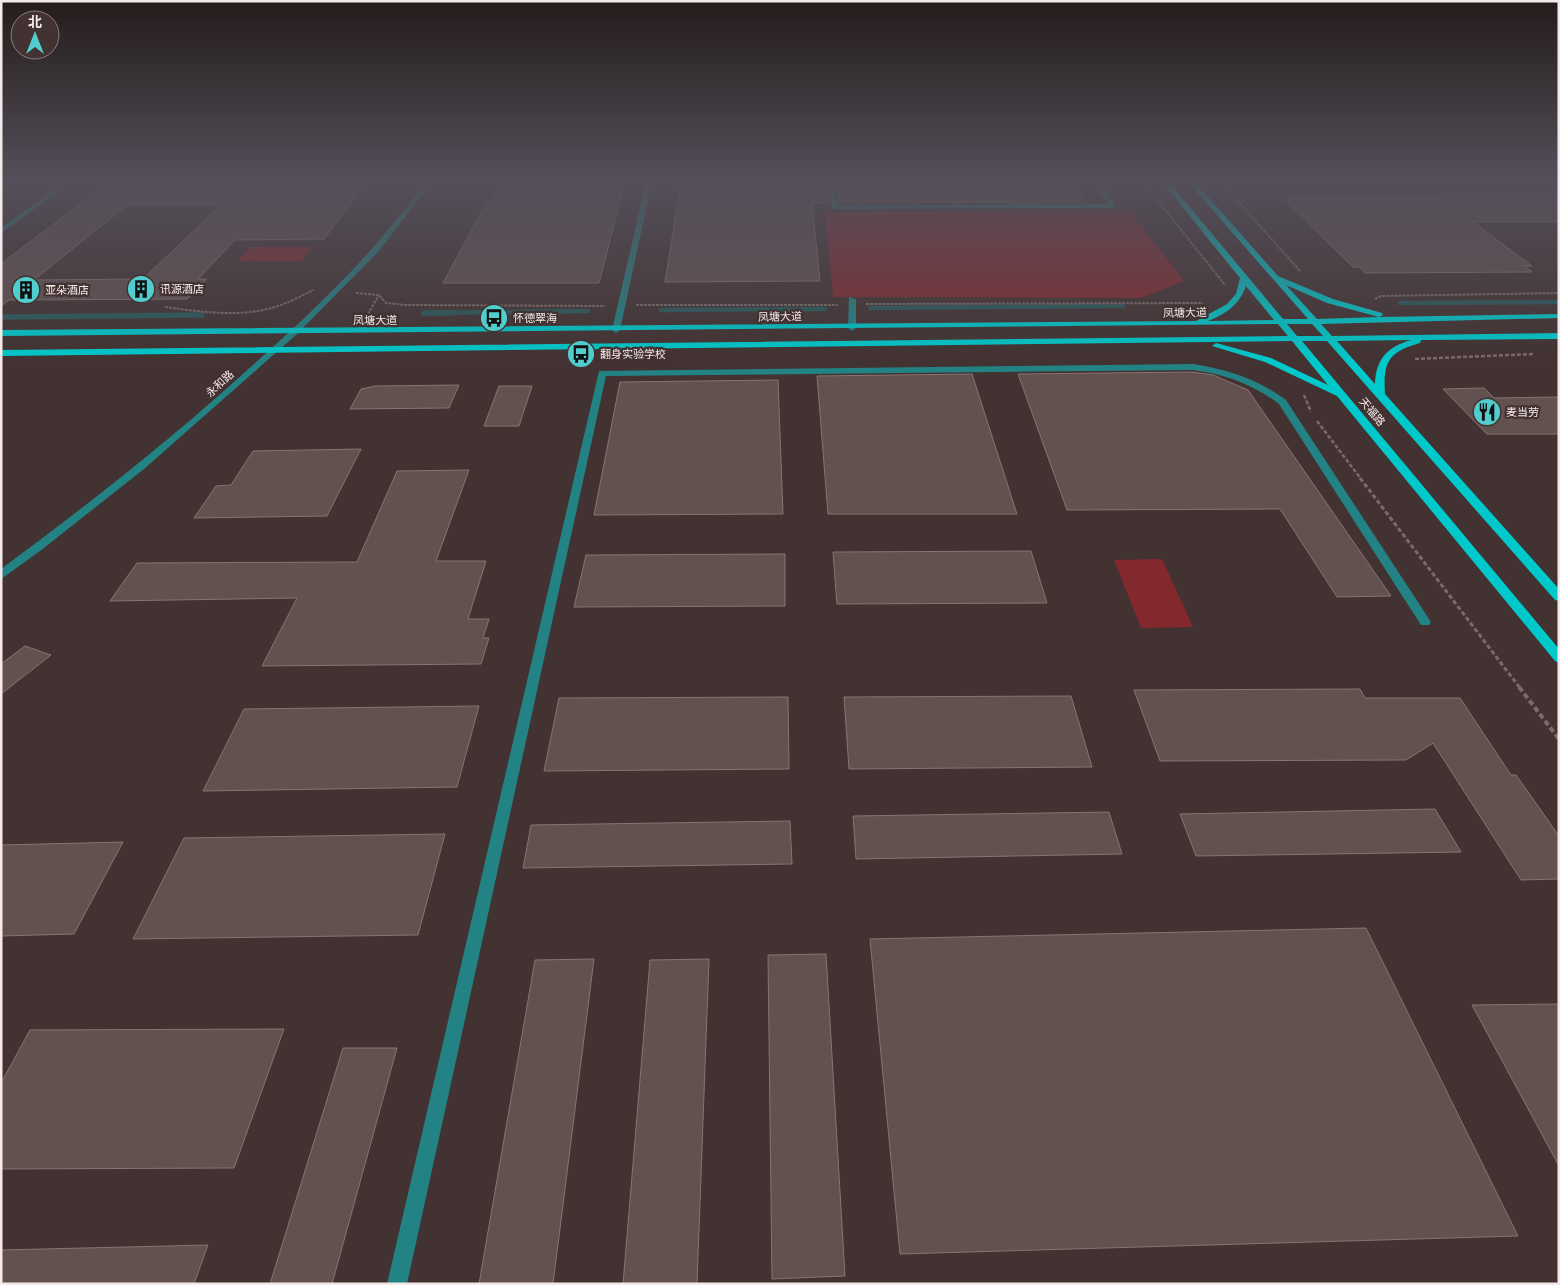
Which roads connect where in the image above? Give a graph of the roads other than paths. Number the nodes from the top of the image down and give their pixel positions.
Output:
1 (382, 242) edge
2 (636, 242) edge
3 (1215, 242) edge
4 (1244, 242) edge
5 (1273, 275) junction
6 (1244, 277) junction
7 (852, 302) road end
8 (1559, 316) edge
9 (1429, 319) junction
10 (1314, 321) junction
11 (1281, 322) junction
12 (1185, 324) junction
13 (852, 328) junction
14 (616, 330) junction
15 (297, 331) junction
16 (1, 334) edge
17 (1559, 336) edge
18 (1438, 337) junction
19 (1330, 339) junction
20 (1296, 340) junction
21 (1189, 342) junction
22 (275, 350) junction
23 (1, 353) edge
24 (1342, 395) junction
25 (1380, 395) junction
26 (1, 575) edge
27 (1559, 597) edge
28 (1425, 622) dead end
29 (1559, 658) edge
30 (397, 1284) edge

1 - 15 street, 永和路
2 - 14 street
3 - 6 main road, 天福路
4 - 5 main road, 天福路
5 - 9 main road
5 - 10 main road, 天福路
6 - 11 main road, 天福路
6 - 12 main road
7 - 13 street
8 - 9 main road, 凤塘大道
9 - 10 main road, 凤塘大道
10 - 11 main road, 凤塘大道
10 - 19 main road, 天福路
11 - 12 main road, 凤塘大道
11 - 20 main road, 天福路
12 - 13 main road, 凤塘大道
13 - 14 main road, 凤塘大道
14 - 15 main road, 凤塘大道
15 - 16 main road, 凤塘大道
15 - 22 street, 永和路
17 - 18 main road
18 - 19 main road
18 - 25 main road
19 - 20 main road
19 - 25 main road, 天福路
20 - 21 main road
20 - 24 main road, 天福路
21 - 22 main road
21 - 24 main road
22 - 23 main road
22 - 26 street, 永和路
24 - 29 main road, 天福路
25 - 27 main road, 天福路
28 - 30 street

